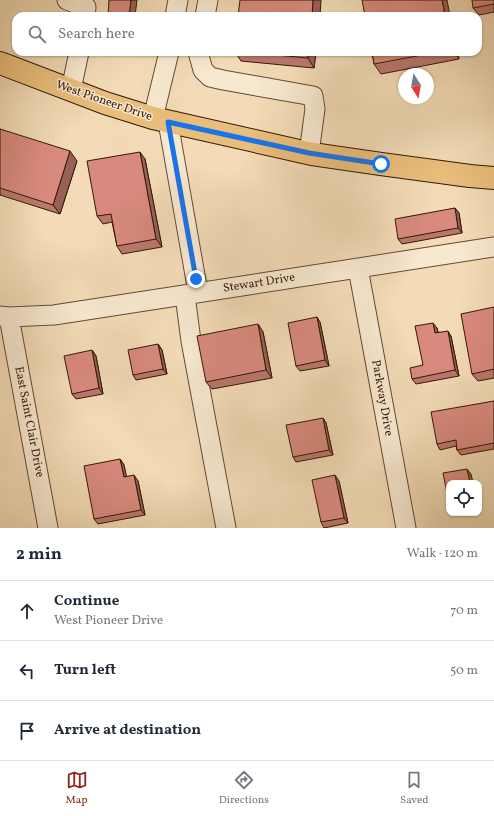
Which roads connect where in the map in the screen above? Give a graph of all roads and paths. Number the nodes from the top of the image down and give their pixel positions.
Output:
1 (67, 0) edge
2 (178, 0) edge
3 (208, 0) edge
4 (85, 12) edge
5 (176, 12) edge
6 (206, 12) edge
7 (78, 56) edge
8 (169, 56) edge
9 (199, 56) edge
10 (0, 63) edge
11 (71, 90) junction
12 (161, 120) junction
13 (309, 153) junction
14 (494, 178) edge
15 (494, 247) edge
16 (358, 268) junction
17 (191, 294) junction
18 (4, 317) edge
19 (48, 528) edge
20 (226, 528) edge
21 (406, 528) edge

1 - 4 street
2 - 5 street
3 - 6 street
7 - 11 street
8 - 12 street
9 - 13 street
10 - 11 main road, West Pioneer Drive
11 - 12 main road, West Pioneer Drive
12 - 13 main road, West Pioneer Drive
12 - 17 street
13 - 14 main road, West Pioneer Drive
15 - 16 street, Stewart Drive
16 - 17 street, Stewart Drive
16 - 21 street, Parkway Drive
17 - 18 street, Stewart Drive
17 - 20 street
18 - 19 street, East Saint Clair Drive

